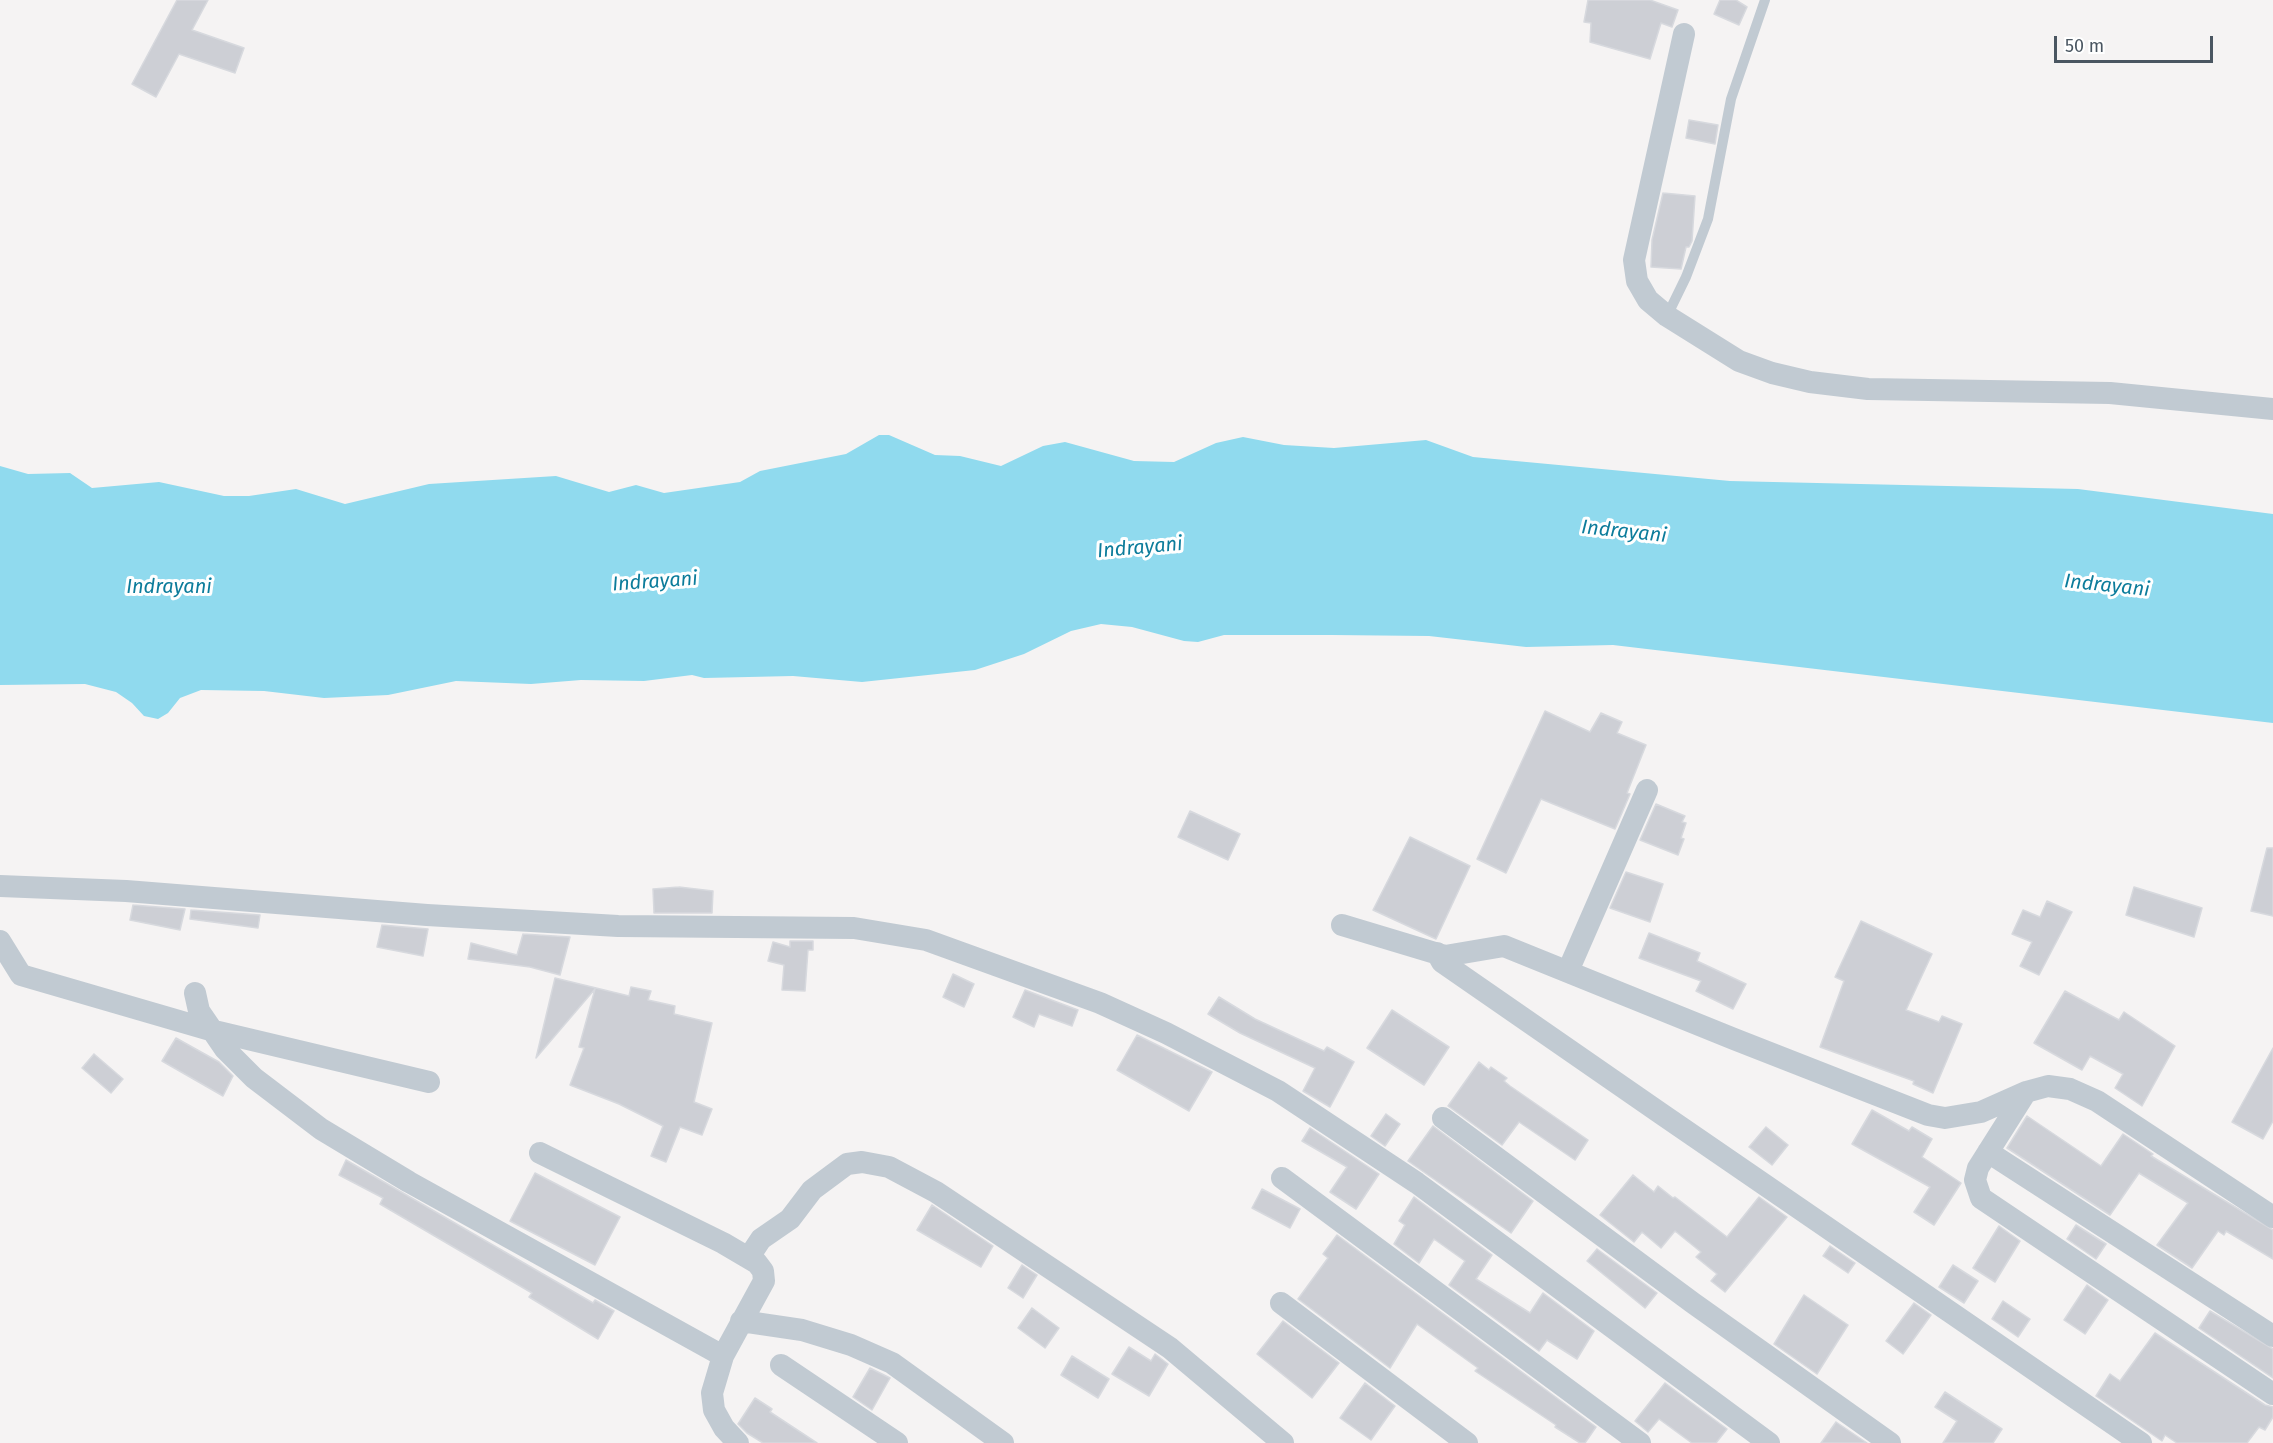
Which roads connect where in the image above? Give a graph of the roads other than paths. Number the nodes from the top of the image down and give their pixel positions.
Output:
1 (1765, 0) edge
2 (1684, 34) dead end
3 (1667, 316) junction
4 (2273, 409) edge
5 (1647, 790) dead end
6 (0, 886) edge
7 (1342, 925) dead end
8 (0, 941) edge
9 (1437, 954) junction
10 (1568, 971) junction
11 (195, 993) dead end
12 (210, 1030) junction
13 (429, 1082) dead end
14 (2026, 1092) junction
15 (1443, 1118) dead end
16 (1988, 1152) junction
17 (540, 1153) dead end
18 (1282, 1178) dead end
19 (2273, 1217) edge
20 (749, 1257) junction
21 (1281, 1303) dead end
22 (741, 1321) junction
23 (2273, 1336) edge
24 (723, 1356) junction
25 (781, 1365) dead end
26 (2273, 1394) edge
27 (738, 1443) edge
28 (897, 1443) edge
29 (1004, 1443) edge
30 (1283, 1443) edge
31 (1467, 1443) edge
32 (1640, 1443) edge
33 (1769, 1443) edge
34 (1890, 1443) edge
35 (2141, 1443) edge

1 - 3 lane
2 - 3 street
3 - 4 street
5 - 10 street
6 - 33 street
7 - 9 street
8 - 12 street
9 - 10 street
9 - 35 street
10 - 14 street
11 - 12 street
12 - 13 street
12 - 24 street
14 - 16 street
14 - 19 street
15 - 34 street
16 - 23 street
16 - 26 street
17 - 20 street
18 - 32 street
20 - 22 street
20 - 30 street
21 - 31 street
22 - 24 street
22 - 29 street
24 - 27 street
25 - 28 street

